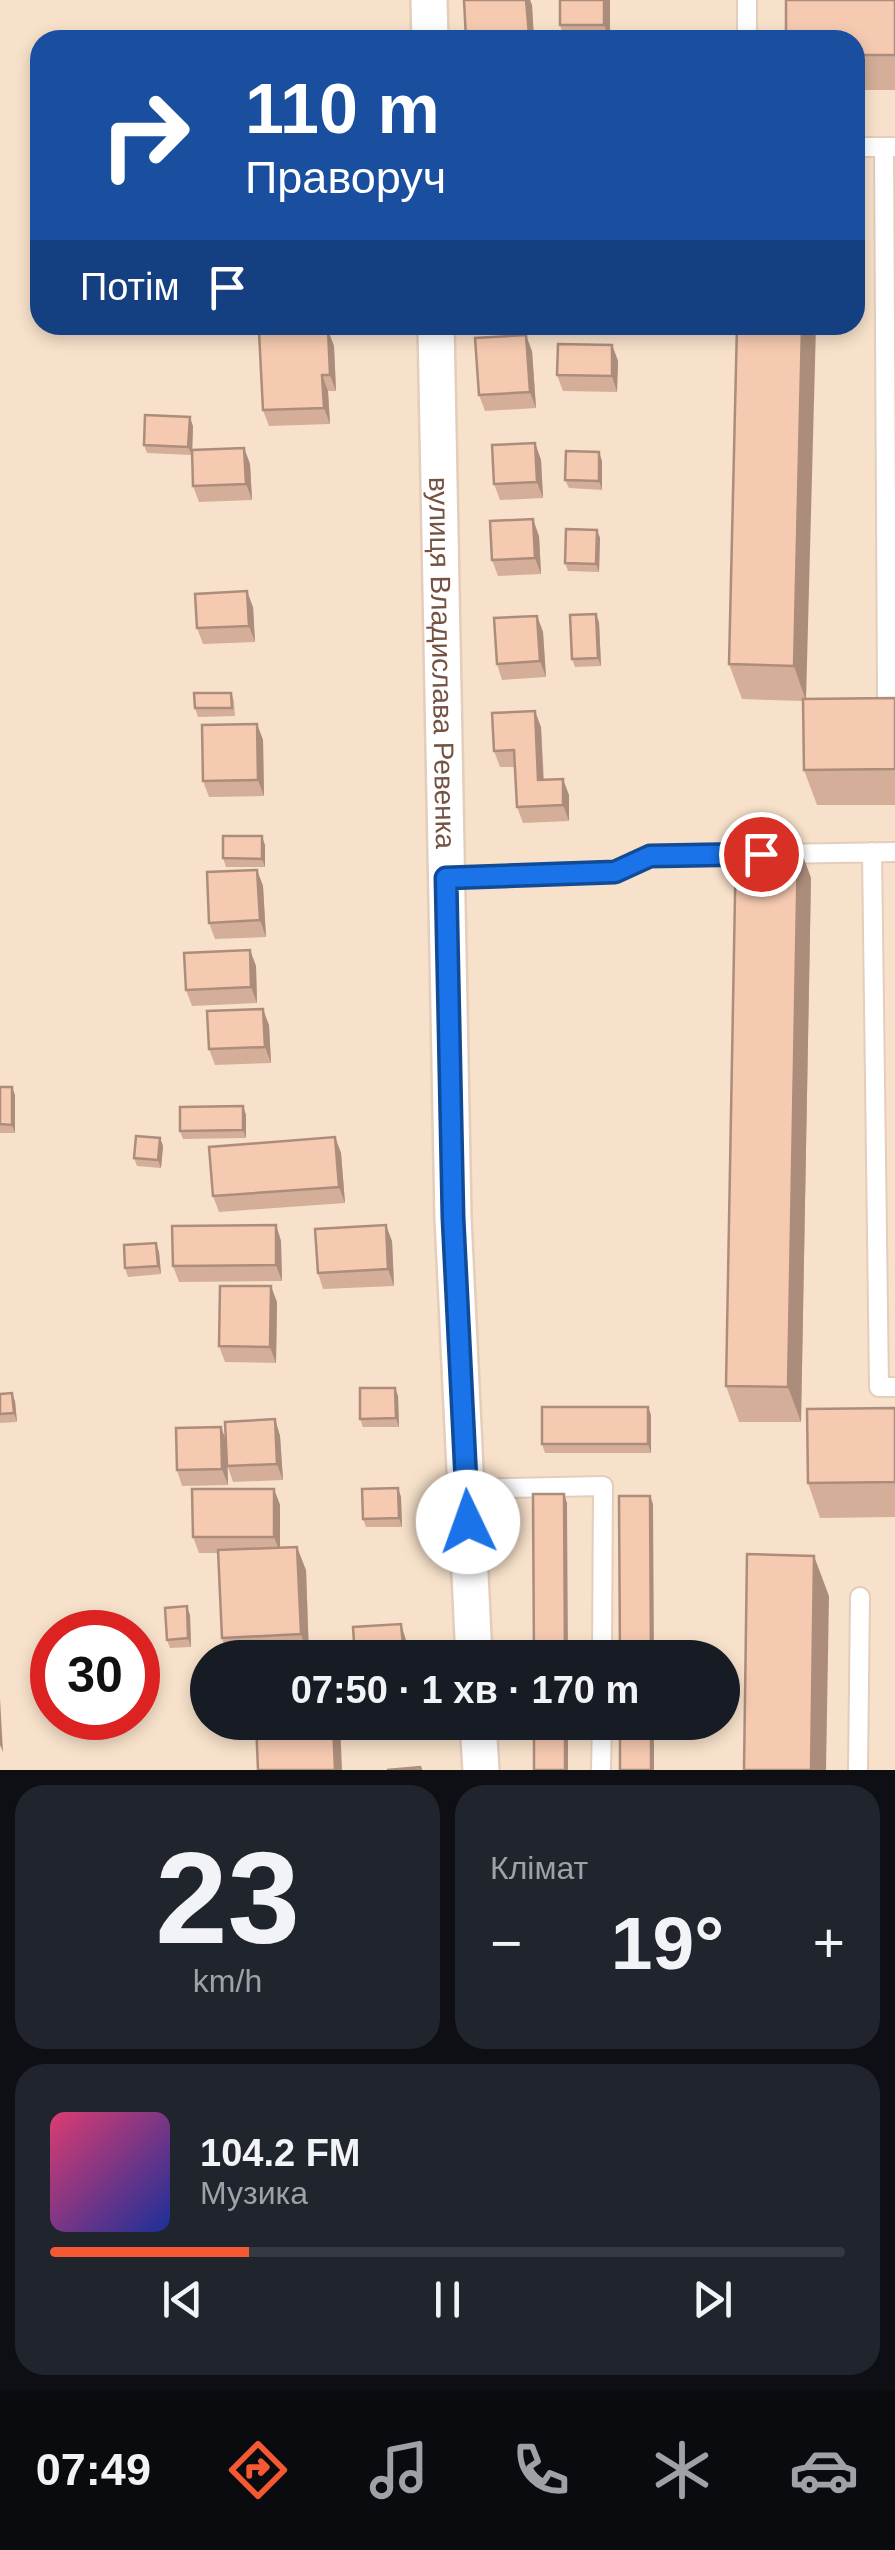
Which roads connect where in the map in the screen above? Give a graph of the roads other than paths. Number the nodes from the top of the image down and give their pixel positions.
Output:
1 (429, 0) edge
2 (747, 0) edge
3 (430, 30) edge
4 (747, 30) edge
5 (890, 147) edge
6 (436, 335) edge
7 (895, 696) edge
8 (872, 852) junction
9 (895, 852) edge
10 (446, 878) junction
11 (895, 1387) edge
12 (466, 1489) junction
13 (860, 1597) dead end
14 (473, 1640) edge
15 (602, 1640) edge
16 (479, 1740) edge
17 (602, 1740) edge
18 (481, 1770) edge
19 (601, 1770) edge
20 (858, 1770) edge

1 - 3 street
2 - 4 lane
5 - 7 lane
6 - 10 street, вулиця Владислава Ревенка
8 - 9 lane
8 - 10 lane
8 - 11 lane
10 - 12 street, вулиця Владислава Ревенка
12 - 14 street, вулиця Владислава Ревенка
12 - 15 lane
13 - 20 lane
16 - 18 street
17 - 19 lane

